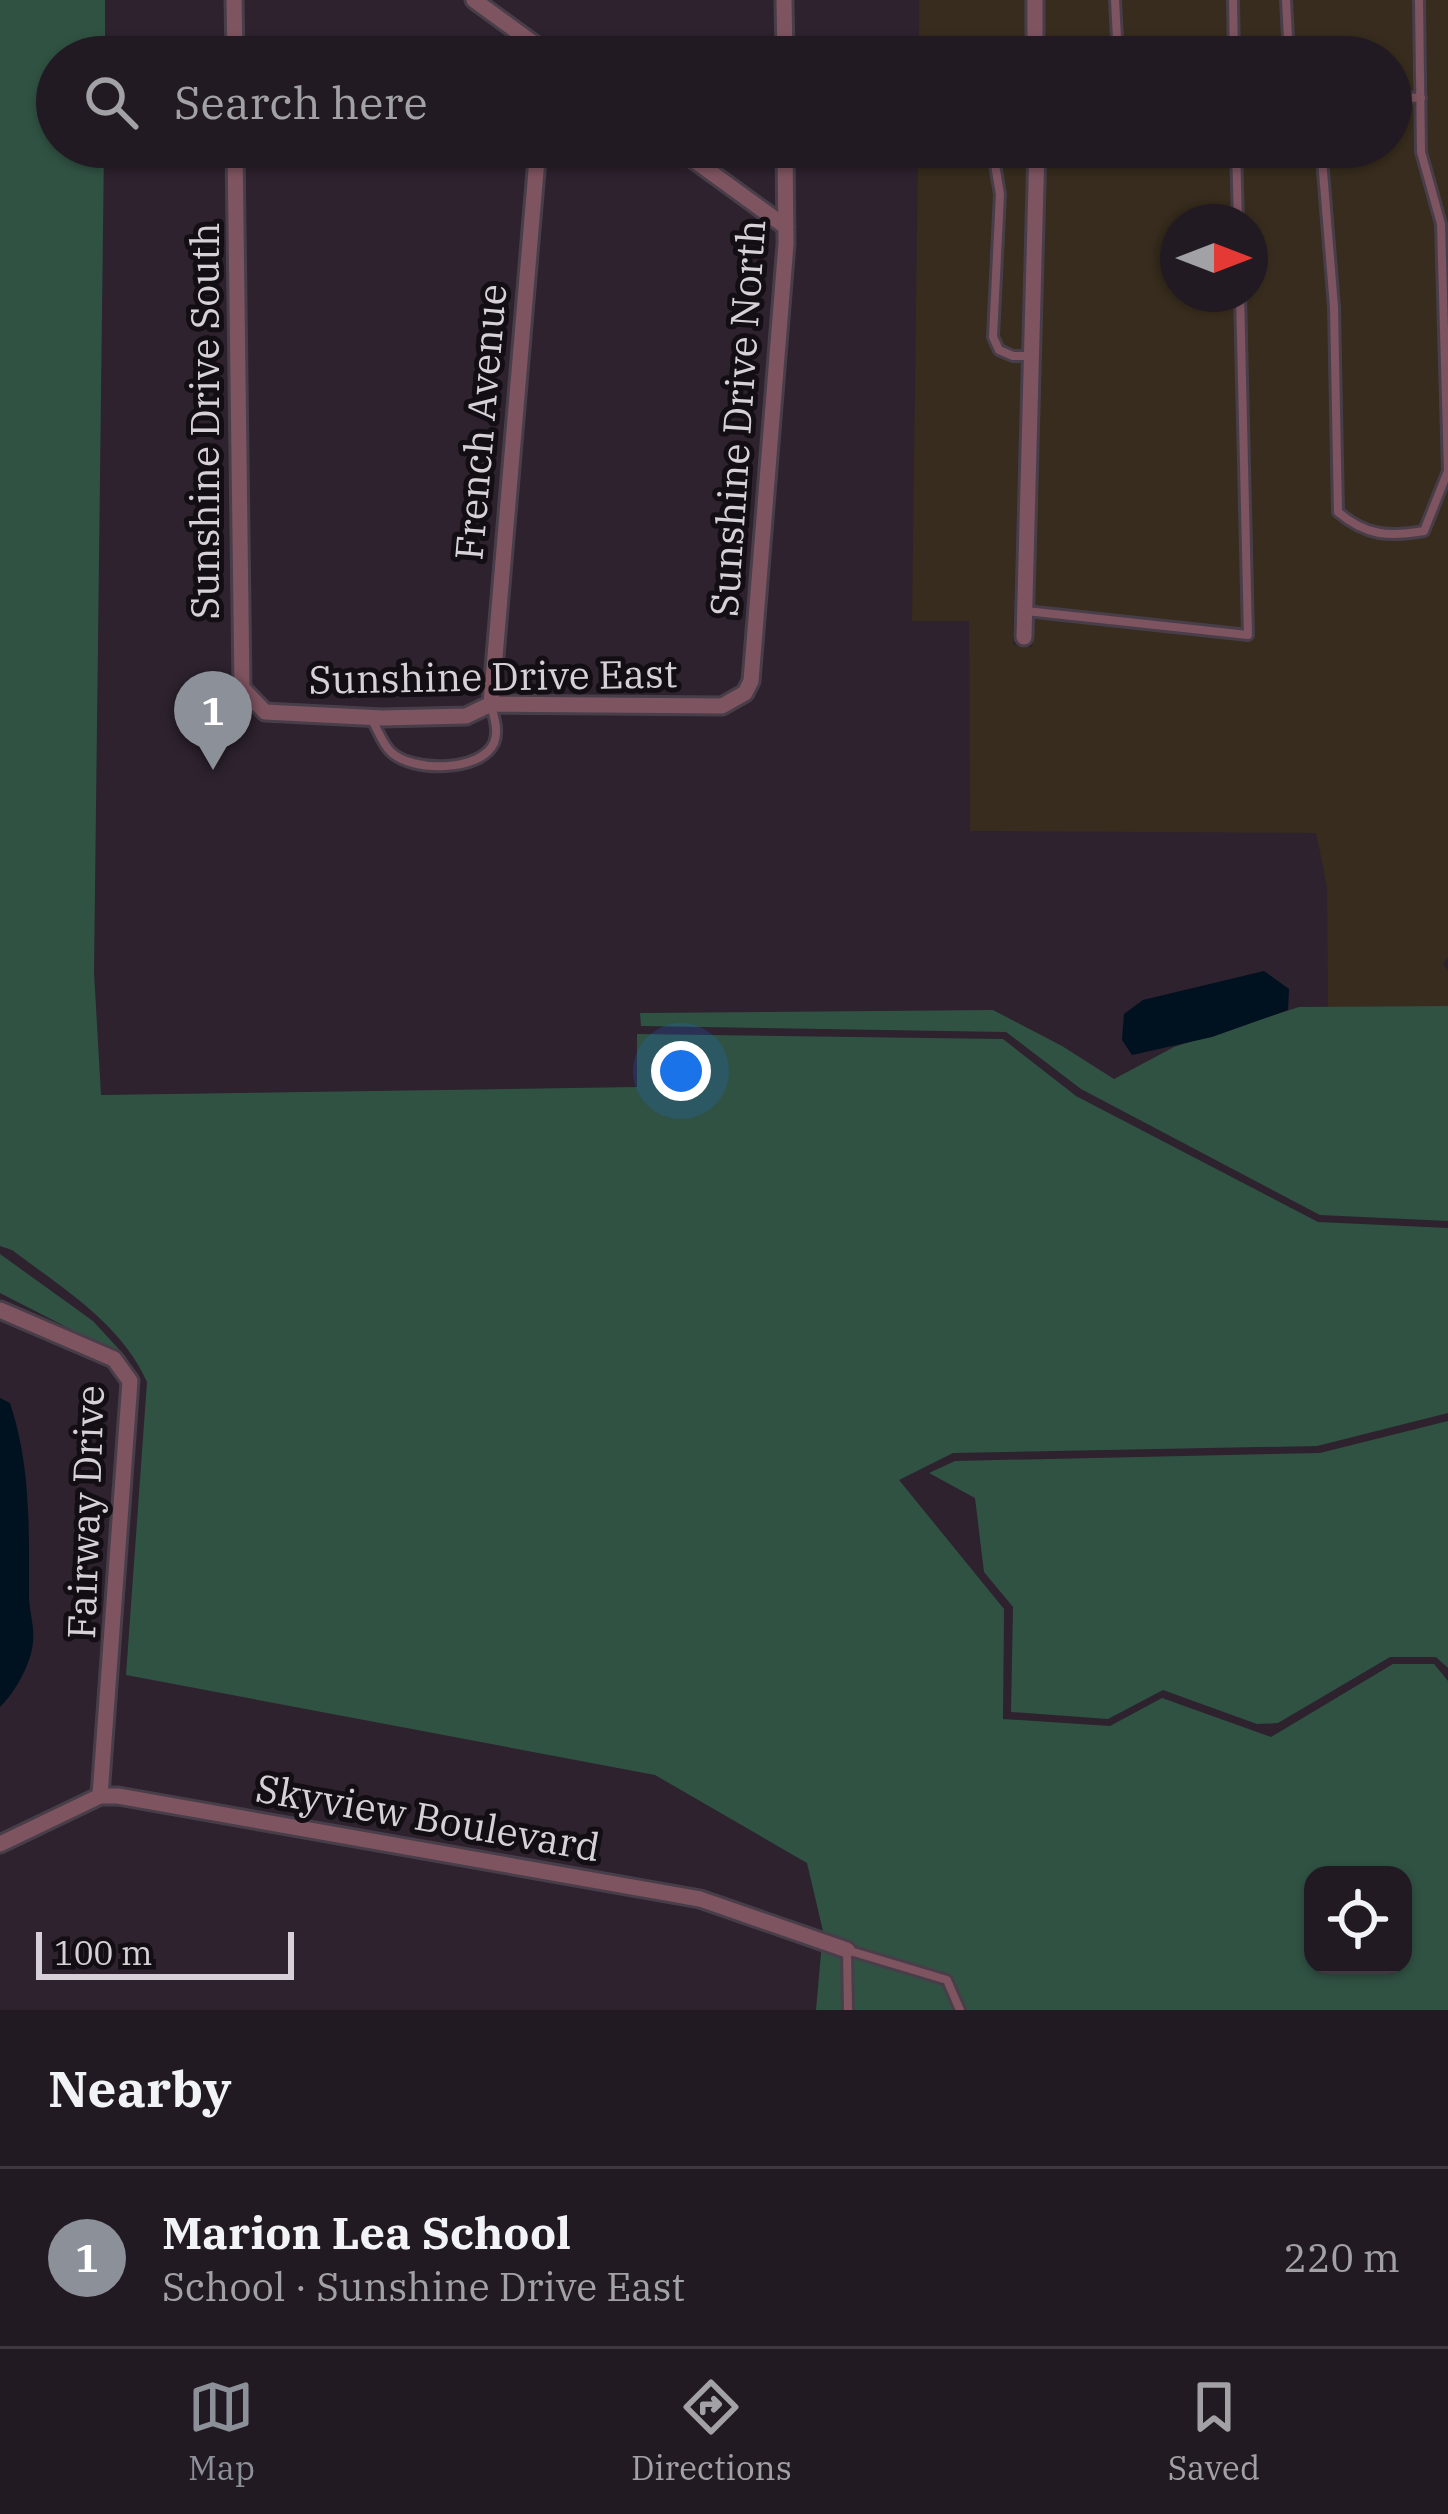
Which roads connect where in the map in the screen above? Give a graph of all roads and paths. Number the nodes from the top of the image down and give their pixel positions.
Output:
1 (234, 0) edge
2 (474, 0) edge
3 (784, 0) edge
4 (1035, 0) edge
5 (1114, 0) edge
6 (1232, 0) edge
7 (1286, 0) edge
8 (1419, 0) edge
9 (235, 36) edge
10 (523, 36) edge
11 (784, 36) edge
12 (1035, 36) edge
13 (1117, 36) edge
14 (1233, 36) edge
15 (1288, 36) edge
16 (1412, 98) edge
17 (1421, 98) junction
18 (235, 168) edge
19 (536, 168) edge
20 (705, 168) edge
21 (785, 168) edge
22 (996, 168) edge
23 (1037, 168) edge
24 (1237, 168) edge
25 (1324, 168) edge
26 (1238, 204) edge
27 (786, 227) junction
28 (1240, 312) edge
29 (1033, 356) junction
30 (1448, 470) edge
31 (1025, 611) junction
32 (1024, 637) dead end
33 (245, 693) joint
34 (745, 693) joint
35 (490, 704) junction
36 (371, 718) junction
37 (0, 1310) edge
38 (100, 1796) junction
39 (0, 1844) edge
40 (847, 1950) junction
41 (848, 2010) edge
42 (960, 2010) edge

1 - 9 street
2 - 10 street
3 - 11 street
4 - 12 street
5 - 13 lane
6 - 14 lane
7 - 15 lane
8 - 17 lane
16 - 17 lane
17 - 30 lane
18 - 33 street, Sunshine Drive South
19 - 35 street, French Avenue
20 - 27 street
21 - 27 street, Sunshine Drive North
22 - 29 lane
23 - 29 street
24 - 26 lane
25 - 30 lane
27 - 34 street, Sunshine Drive North
28 - 31 lane
29 - 31 street
31 - 32 street
33 - 36 street, Sunshine Drive East
34 - 35 street, Sunshine Drive East
35 - 36 street, Sunshine Drive East
35 - 36 lane
37 - 38 street, Fairway Drive
38 - 39 street
38 - 40 street, Skyview Boulevard
40 - 41 lane
40 - 42 lane

